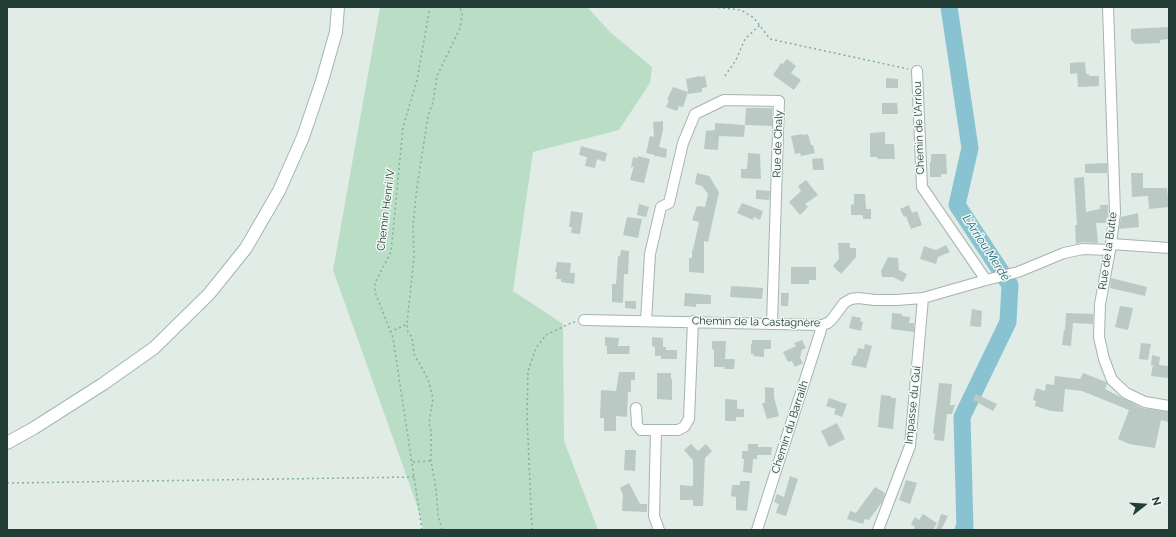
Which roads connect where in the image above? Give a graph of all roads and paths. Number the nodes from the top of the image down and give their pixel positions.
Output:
1 (331, 7) edge
2 (338, 7) edge
3 (430, 7) edge
4 (460, 7) edge
5 (713, 7) edge
6 (1108, 7) edge
7 (760, 25) junction
8 (917, 71) joint
9 (725, 76) dead end
10 (322, 81) junction
11 (1111, 247) junction
12 (1169, 248) edge
13 (988, 280) junction
14 (924, 298) junction
15 (584, 320) joint
16 (646, 321) junction
17 (693, 321) junction
18 (408, 324) junction
19 (772, 324) junction
20 (822, 325) junction
21 (390, 332) junction
22 (103, 384) junction
23 (1169, 406) edge
24 (636, 408) dead end
25 (656, 430) junction
26 (7, 434) edge
27 (7, 443) edge
28 (431, 461) junction
29 (412, 462) junction
30 (414, 477) junction
31 (7, 483) edge
32 (422, 530) edge
33 (442, 530) edge
34 (532, 530) edge
35 (659, 530) edge
36 (757, 530) edge
37 (878, 530) edge

1 - 10 main road
2 - 10 main road
3 - 21 path, Chemin Henri IV
4 - 18 path
5 - 7 path, Chemin de l'Arriou
6 - 11 street, Rue de la Butte
7 - 8 path, Chemin de l'Arriou
7 - 9 path
8 - 13 street, Chemin de l'Arriou
10 - 22 main road
11 - 12 street
11 - 13 street
11 - 23 street, Rue de la Butte
13 - 14 street, Chemin de la Castagnère
14 - 20 street, Chemin de la Castagnère
14 - 37 street, Impasse du Gui
15 - 16 street, Chemin de la Castagnère
15 - 34 path
16 - 17 street, Chemin de la Castagnère
16 - 19 street, Rue de Chaly
17 - 19 street, Chemin de la Castagnère
17 - 25 street
18 - 21 path
18 - 28 path
19 - 20 street, Chemin de la Castagnère
20 - 36 street, Chemin du Barrailh
21 - 29 path, Chemin Henri IV
22 - 26 main road
22 - 27 main road
24 - 25 street
25 - 35 street
28 - 29 path
28 - 33 path
29 - 30 path, Chemin Henri IV
30 - 31 path
30 - 32 path, Chemin Henri IV

